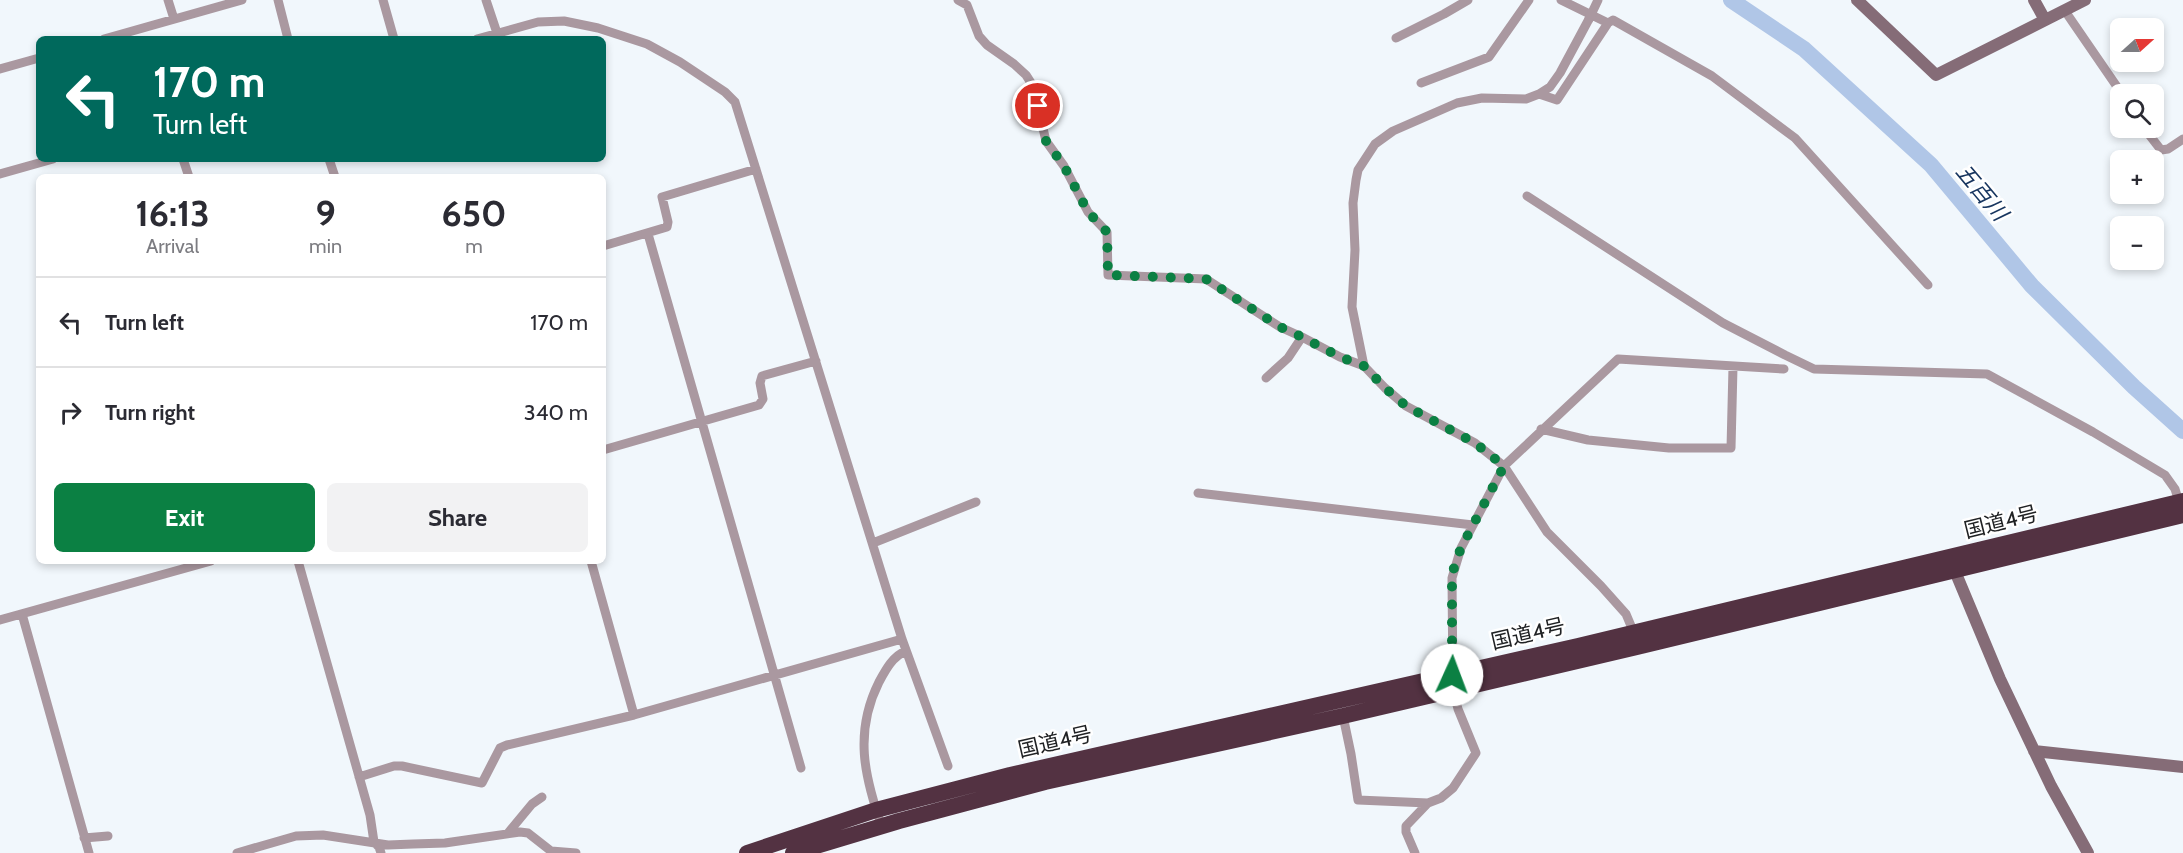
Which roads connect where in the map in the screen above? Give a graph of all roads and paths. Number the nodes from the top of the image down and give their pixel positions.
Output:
1 (168, 0) edge
2 (242, 0) edge
3 (278, 0) edge
4 (382, 0) edge
5 (486, 0) edge
6 (958, 0) edge
7 (1468, 0) edge
8 (1529, 0) edge
9 (1561, 0) edge
10 (1598, 0) edge
11 (1857, 0) edge
12 (2034, 0) edge
13 (2085, 0) edge
14 (2065, 11) junction
15 (174, 19) junction
16 (2045, 20) junction
17 (1608, 23) junction
18 (497, 33) junction
19 (114, 36) edge
20 (287, 36) edge
21 (393, 36) edge
22 (487, 36) edge
23 (1396, 38) dead end
24 (36, 59) edge
25 (0, 69) edge
26 (1421, 83) dead end
27 (2115, 84) edge
28 (1539, 94) junction
29 (2152, 138) edge
30 (2183, 139) edge
31 (42, 162) edge
32 (756, 169) junction
33 (0, 174) edge
34 (1527, 196) dead end
35 (648, 234) junction
36 (606, 245) edge
37 (1928, 285) dead end
38 (1302, 337) junction
39 (816, 361) junction
40 (1364, 366) junction
41 (1733, 367) junction
42 (1784, 369) dead end
43 (1266, 378) dead end
44 (701, 422) junction
45 (1541, 429) junction
46 (606, 449) edge
47 (1504, 466) junction
48 (1198, 493) dead end
49 (976, 502) dead end
50 (2182, 506) edge
51 (1473, 525) junction
52 (873, 543) junction
53 (200, 564) edge
54 (299, 564) edge
55 (592, 564) edge
56 (1952, 565) junction
57 (22, 614) junction
58 (0, 620) edge
59 (1634, 633) junction
60 (902, 639) junction
61 (906, 651) junction
62 (774, 676) junction
63 (1453, 682) junction
64 (634, 715) junction
65 (1343, 716) junction
66 (2034, 751) junction
67 (948, 766) dead end
68 (2183, 767) edge
69 (801, 768) dead end
70 (359, 777) junction
71 (542, 798) dead end
72 (1428, 803) junction
73 (876, 810) junction
74 (882, 826) junction
75 (508, 833) junction
76 (108, 836) dead end
77 (84, 838) junction
78 (374, 842) junction
79 (88, 853) edge
80 (237, 853) edge
81 (381, 853) edge
82 (576, 853) edge
83 (747, 853) edge
84 (793, 853) edge
85 (1415, 853) edge
86 (2088, 853) edge

1 - 15 street
2 - 15 street
3 - 20 street
4 - 21 street
5 - 18 street
6 - 38 street
7 - 23 street
8 - 26 street
9 - 17 street
10 - 28 street, bridge
11 - 16 street
12 - 16 street
13 - 14 street
14 - 16 street
14 - 27 street
15 - 19 street
17 - 28 street
17 - 37 street
18 - 22 street
18 - 32 street
24 - 25 street
28 - 40 street
29 - 30 street
31 - 33 street
32 - 35 street
32 - 39 street
34 - 50 street
35 - 36 street
35 - 44 street
38 - 40 street
38 - 43 street
39 - 44 street
39 - 52 street
40 - 47 street
41 - 42 street
41 - 45 street
41 - 45 street
44 - 46 street
44 - 62 street
45 - 47 street
47 - 51 street
47 - 59 street
48 - 51 street
49 - 52 street
50 - 56 highway, 国道4号
51 - 63 street
52 - 60 street
53 - 57 street
54 - 70 street
55 - 64 street
56 - 59 highway, 国道4号
56 - 63 highway, 国道4号
56 - 66 street
57 - 58 street
57 - 77 street
59 - 63 highway, 国道4号
60 - 61 street
60 - 62 street
61 - 67 street
61 - 73 street
62 - 64 street
62 - 69 street
63 - 65 highway, 国道4号
63 - 72 street
63 - 73 highway, 国道4号
64 - 70 street
65 - 72 street
65 - 74 highway, 国道4号
66 - 68 street
66 - 86 street
70 - 78 street
71 - 75 street
72 - 85 street
73 - 74 street
73 - 83 highway, 国道4号
74 - 84 highway, 国道4号
75 - 78 street
75 - 82 street
76 - 77 street
77 - 79 street
78 - 80 street
78 - 81 street

